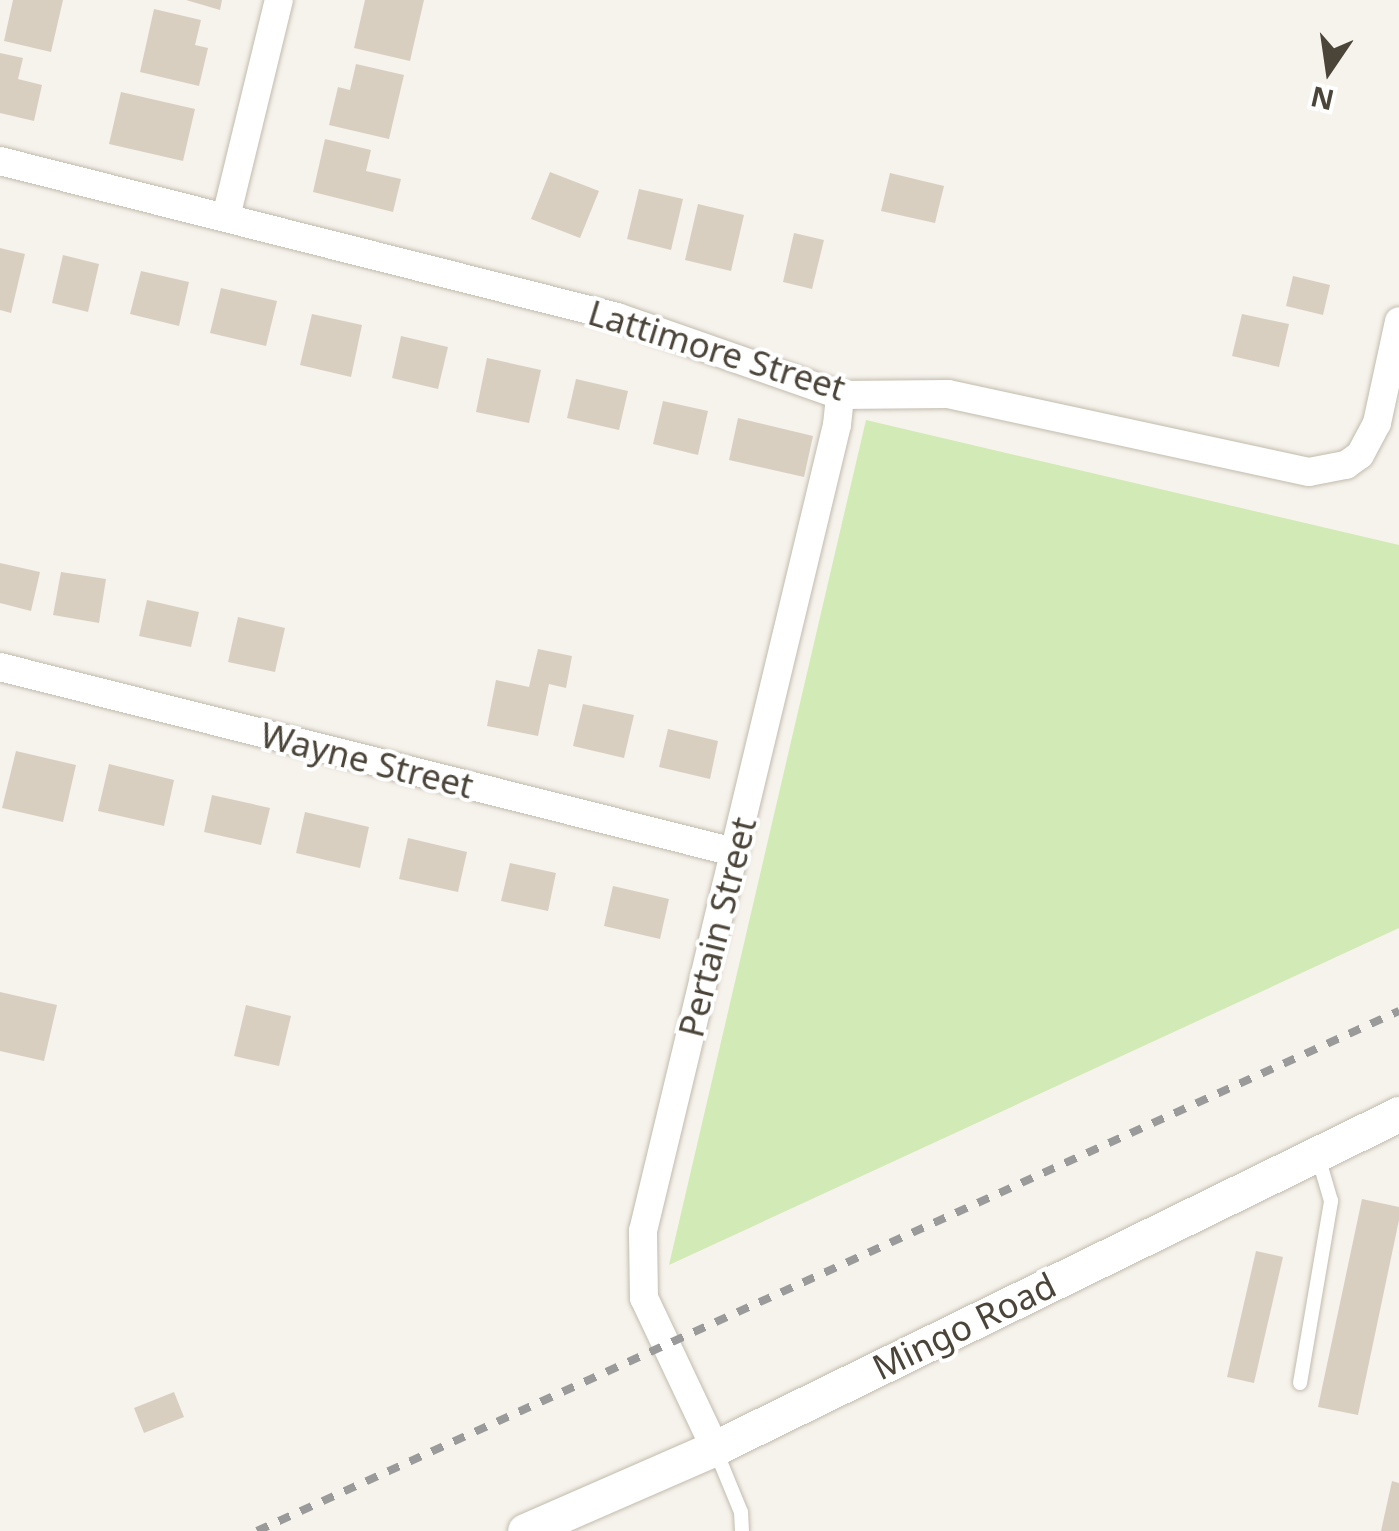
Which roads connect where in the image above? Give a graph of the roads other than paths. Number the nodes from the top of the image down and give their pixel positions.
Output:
1 (279, 0) edge
2 (0, 161) edge
3 (226, 216) junction
4 (1399, 321) edge
5 (840, 395) junction
6 (0, 667) edge
7 (734, 852) junction
8 (1399, 1114) edge
9 (1316, 1152) junction
10 (1300, 1383) dead end
11 (715, 1448) junction
12 (525, 1531) edge
13 (742, 1531) edge

1 - 3 street
2 - 3 street, Lattimore Street
3 - 5 street, Lattimore Street
4 - 5 street, Lattimore Street
5 - 7 street, Pertain Street
6 - 7 street, Wayne Street
7 - 11 street, Pertain Street
8 - 9 street, Mingo Road
9 - 10 lane
9 - 11 street, Mingo Road
11 - 12 street, Mingo Road
11 - 13 lane

